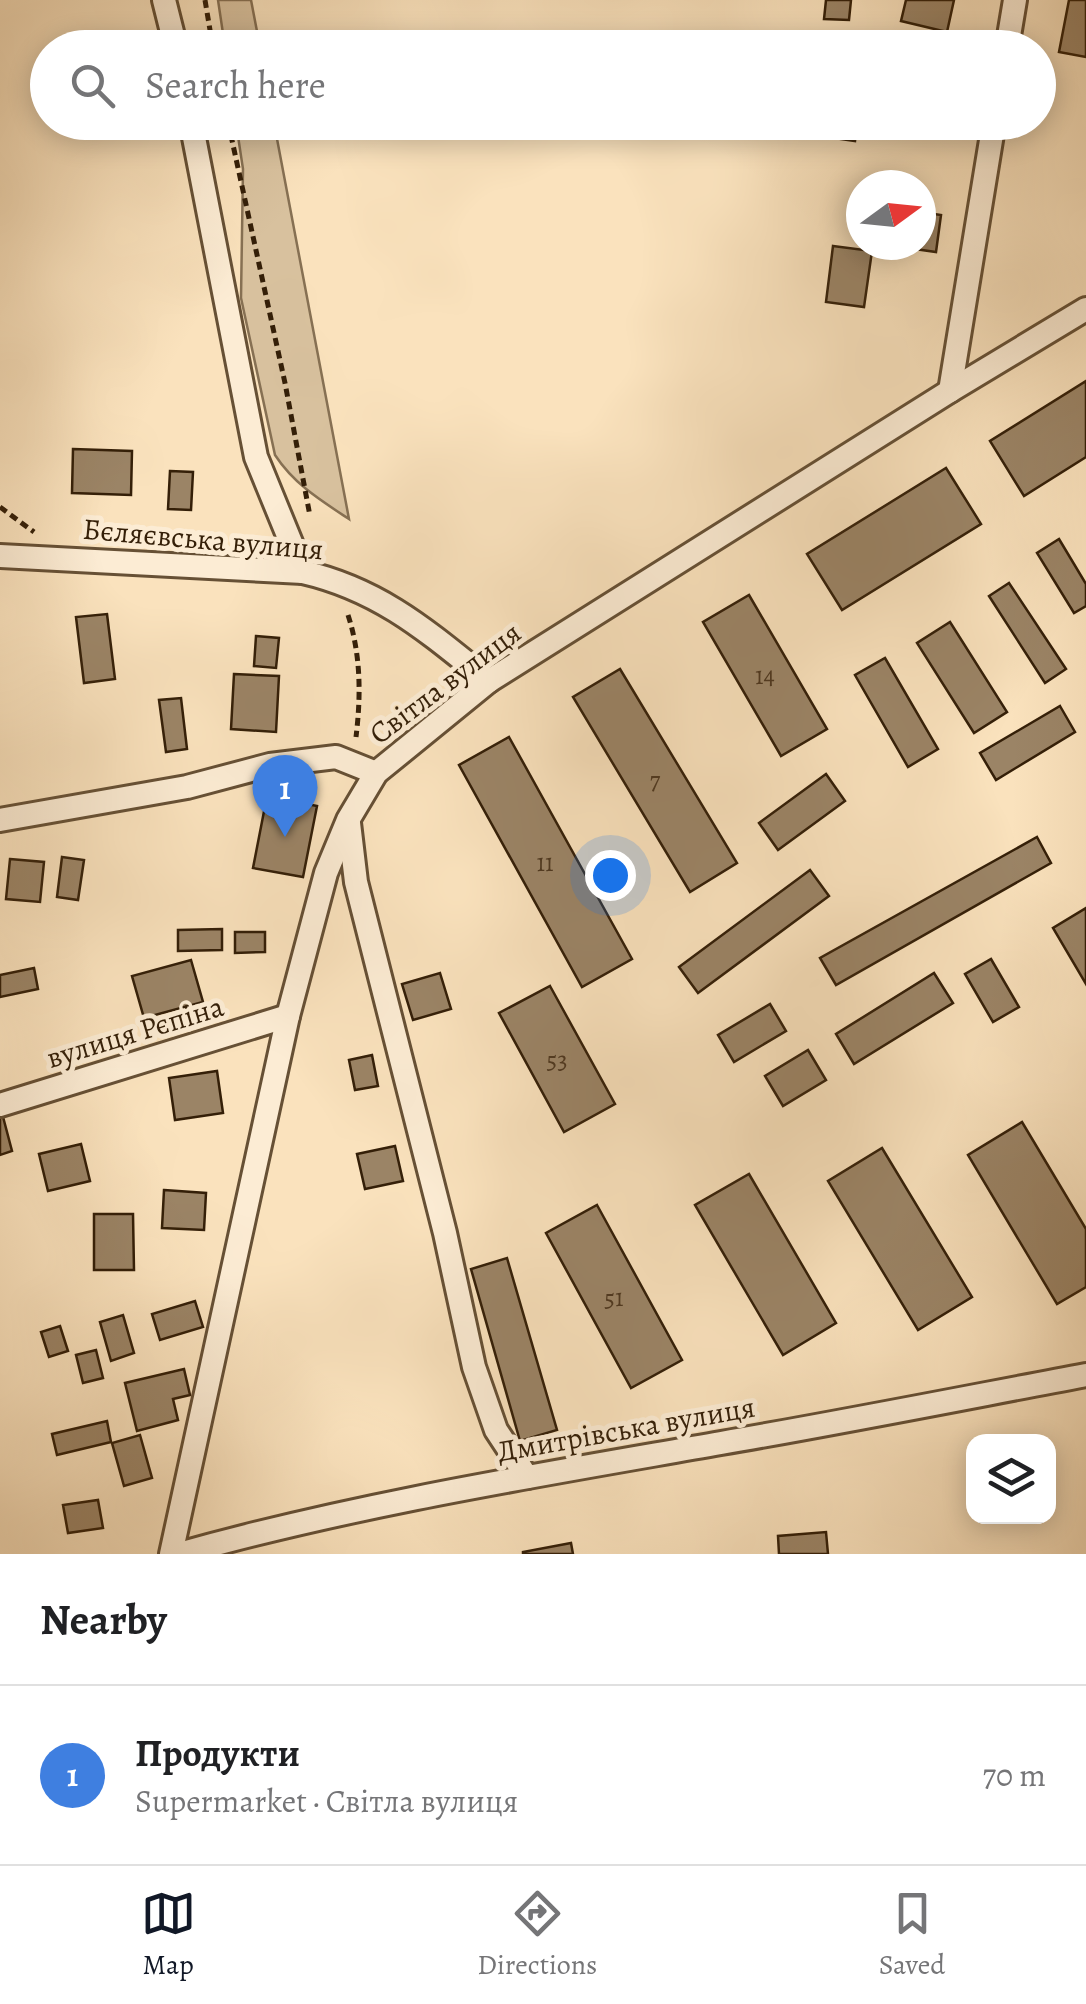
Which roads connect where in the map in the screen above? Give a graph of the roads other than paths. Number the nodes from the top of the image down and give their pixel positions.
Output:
1 (164, 0) edge
2 (1015, 0) edge
3 (172, 30) edge
4 (1010, 30) edge
5 (194, 140) edge
6 (991, 140) edge
7 (1086, 309) edge
8 (950, 390) junction
9 (0, 556) edge
10 (303, 572) junction
11 (489, 681) junction
12 (376, 773) junction
13 (0, 820) edge
14 (348, 820) junction
15 (288, 1016) junction
16 (0, 1105) edge
17 (1086, 1375) edge
18 (527, 1477) junction
19 (171, 1554) edge
20 (179, 1554) edge

1 - 3 street
2 - 4 street
5 - 10 street
6 - 8 street
7 - 8 street, Світла вулиця
8 - 11 street, Світла вулиця
9 - 10 street, Бєляєвська вулиця
10 - 11 street, Бєляєвська вулиця
11 - 12 street, Світла вулиця
12 - 13 street
12 - 14 street, Світла вулиця
14 - 15 street, Світла вулиця
14 - 18 street
15 - 16 street, вулиця Рєпіна
15 - 19 street, Світла вулиця
17 - 18 street, Дмитрівська вулиця
18 - 20 street, Дмитрівська вулиця

